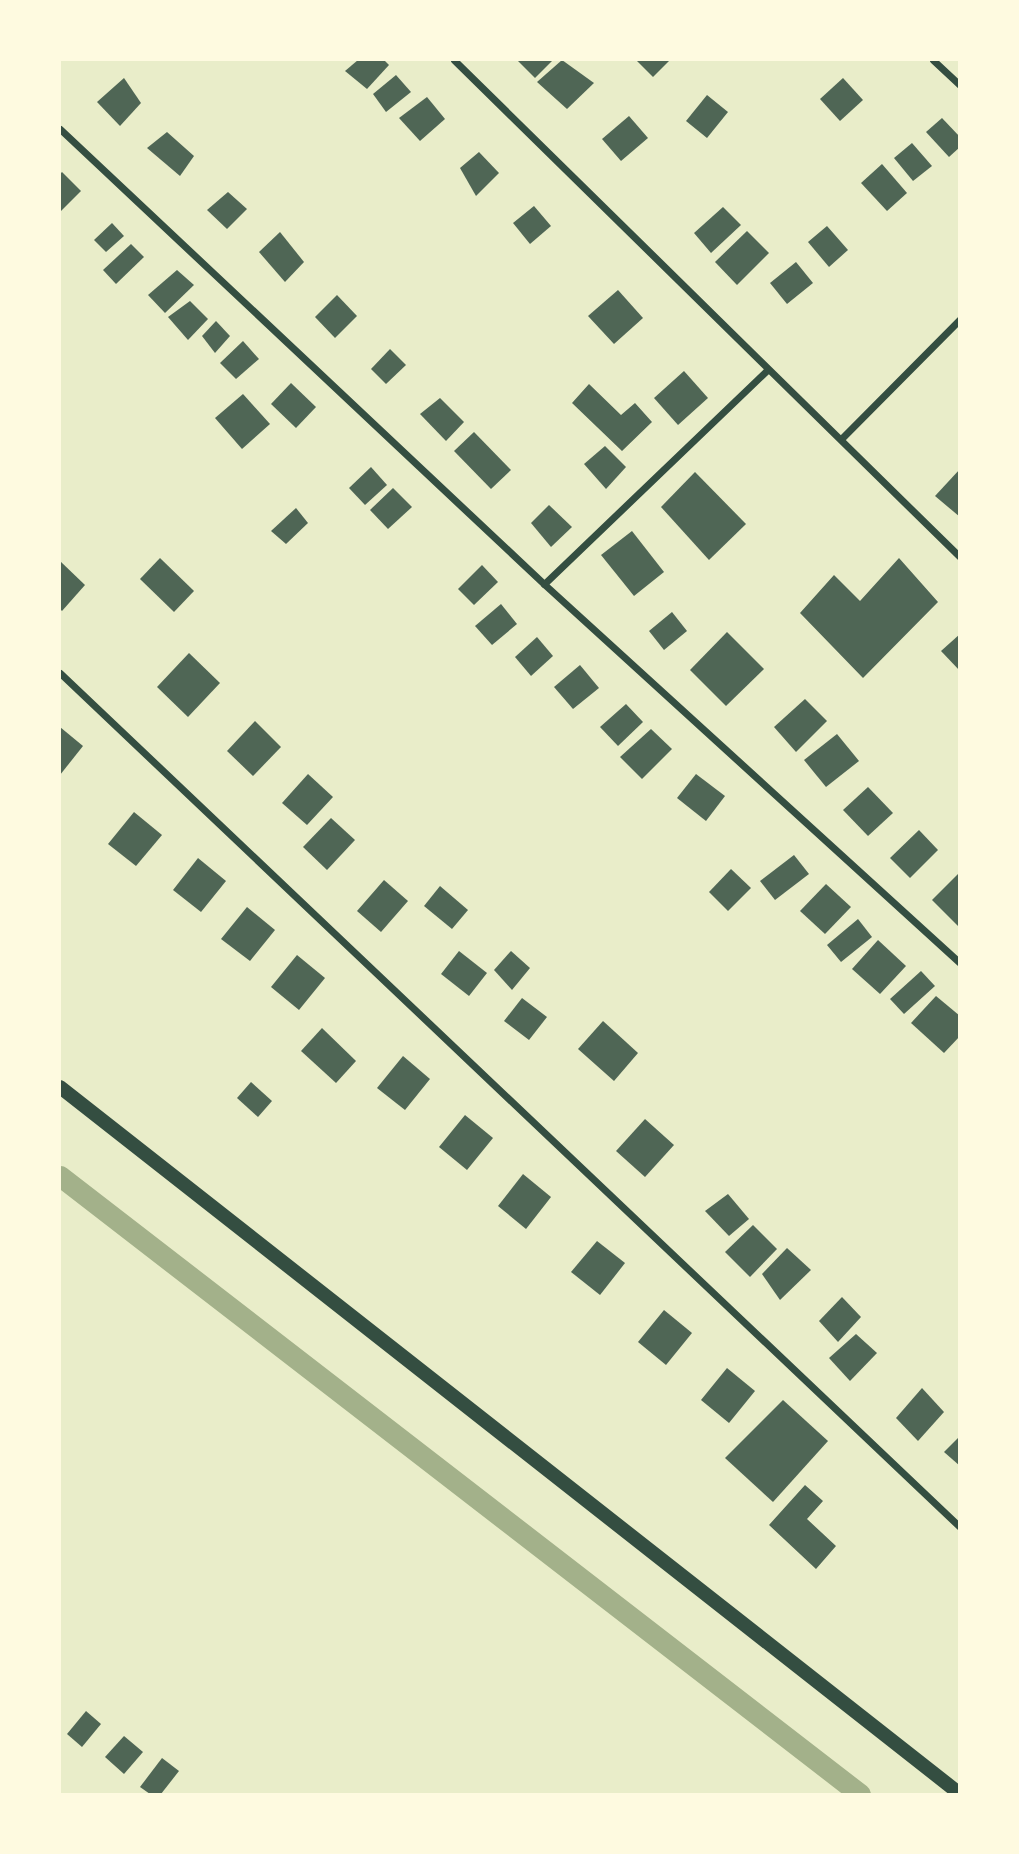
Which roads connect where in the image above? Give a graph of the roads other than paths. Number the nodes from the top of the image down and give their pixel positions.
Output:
1 (454, 60) edge
2 (933, 60) edge
3 (960, 85) edge
4 (60, 129) edge
5 (960, 319) edge
6 (768, 369) junction
7 (841, 439) junction
8 (960, 557) edge
9 (544, 584) junction
10 (60, 673) edge
11 (960, 963) edge
12 (60, 1087) edge
13 (960, 1527) edge
14 (960, 1794) edge

1 - 6 street
2 - 3 street
4 - 9 street
5 - 7 street
6 - 7 street
6 - 9 street
7 - 8 street
9 - 11 street
10 - 13 street
12 - 14 main road

